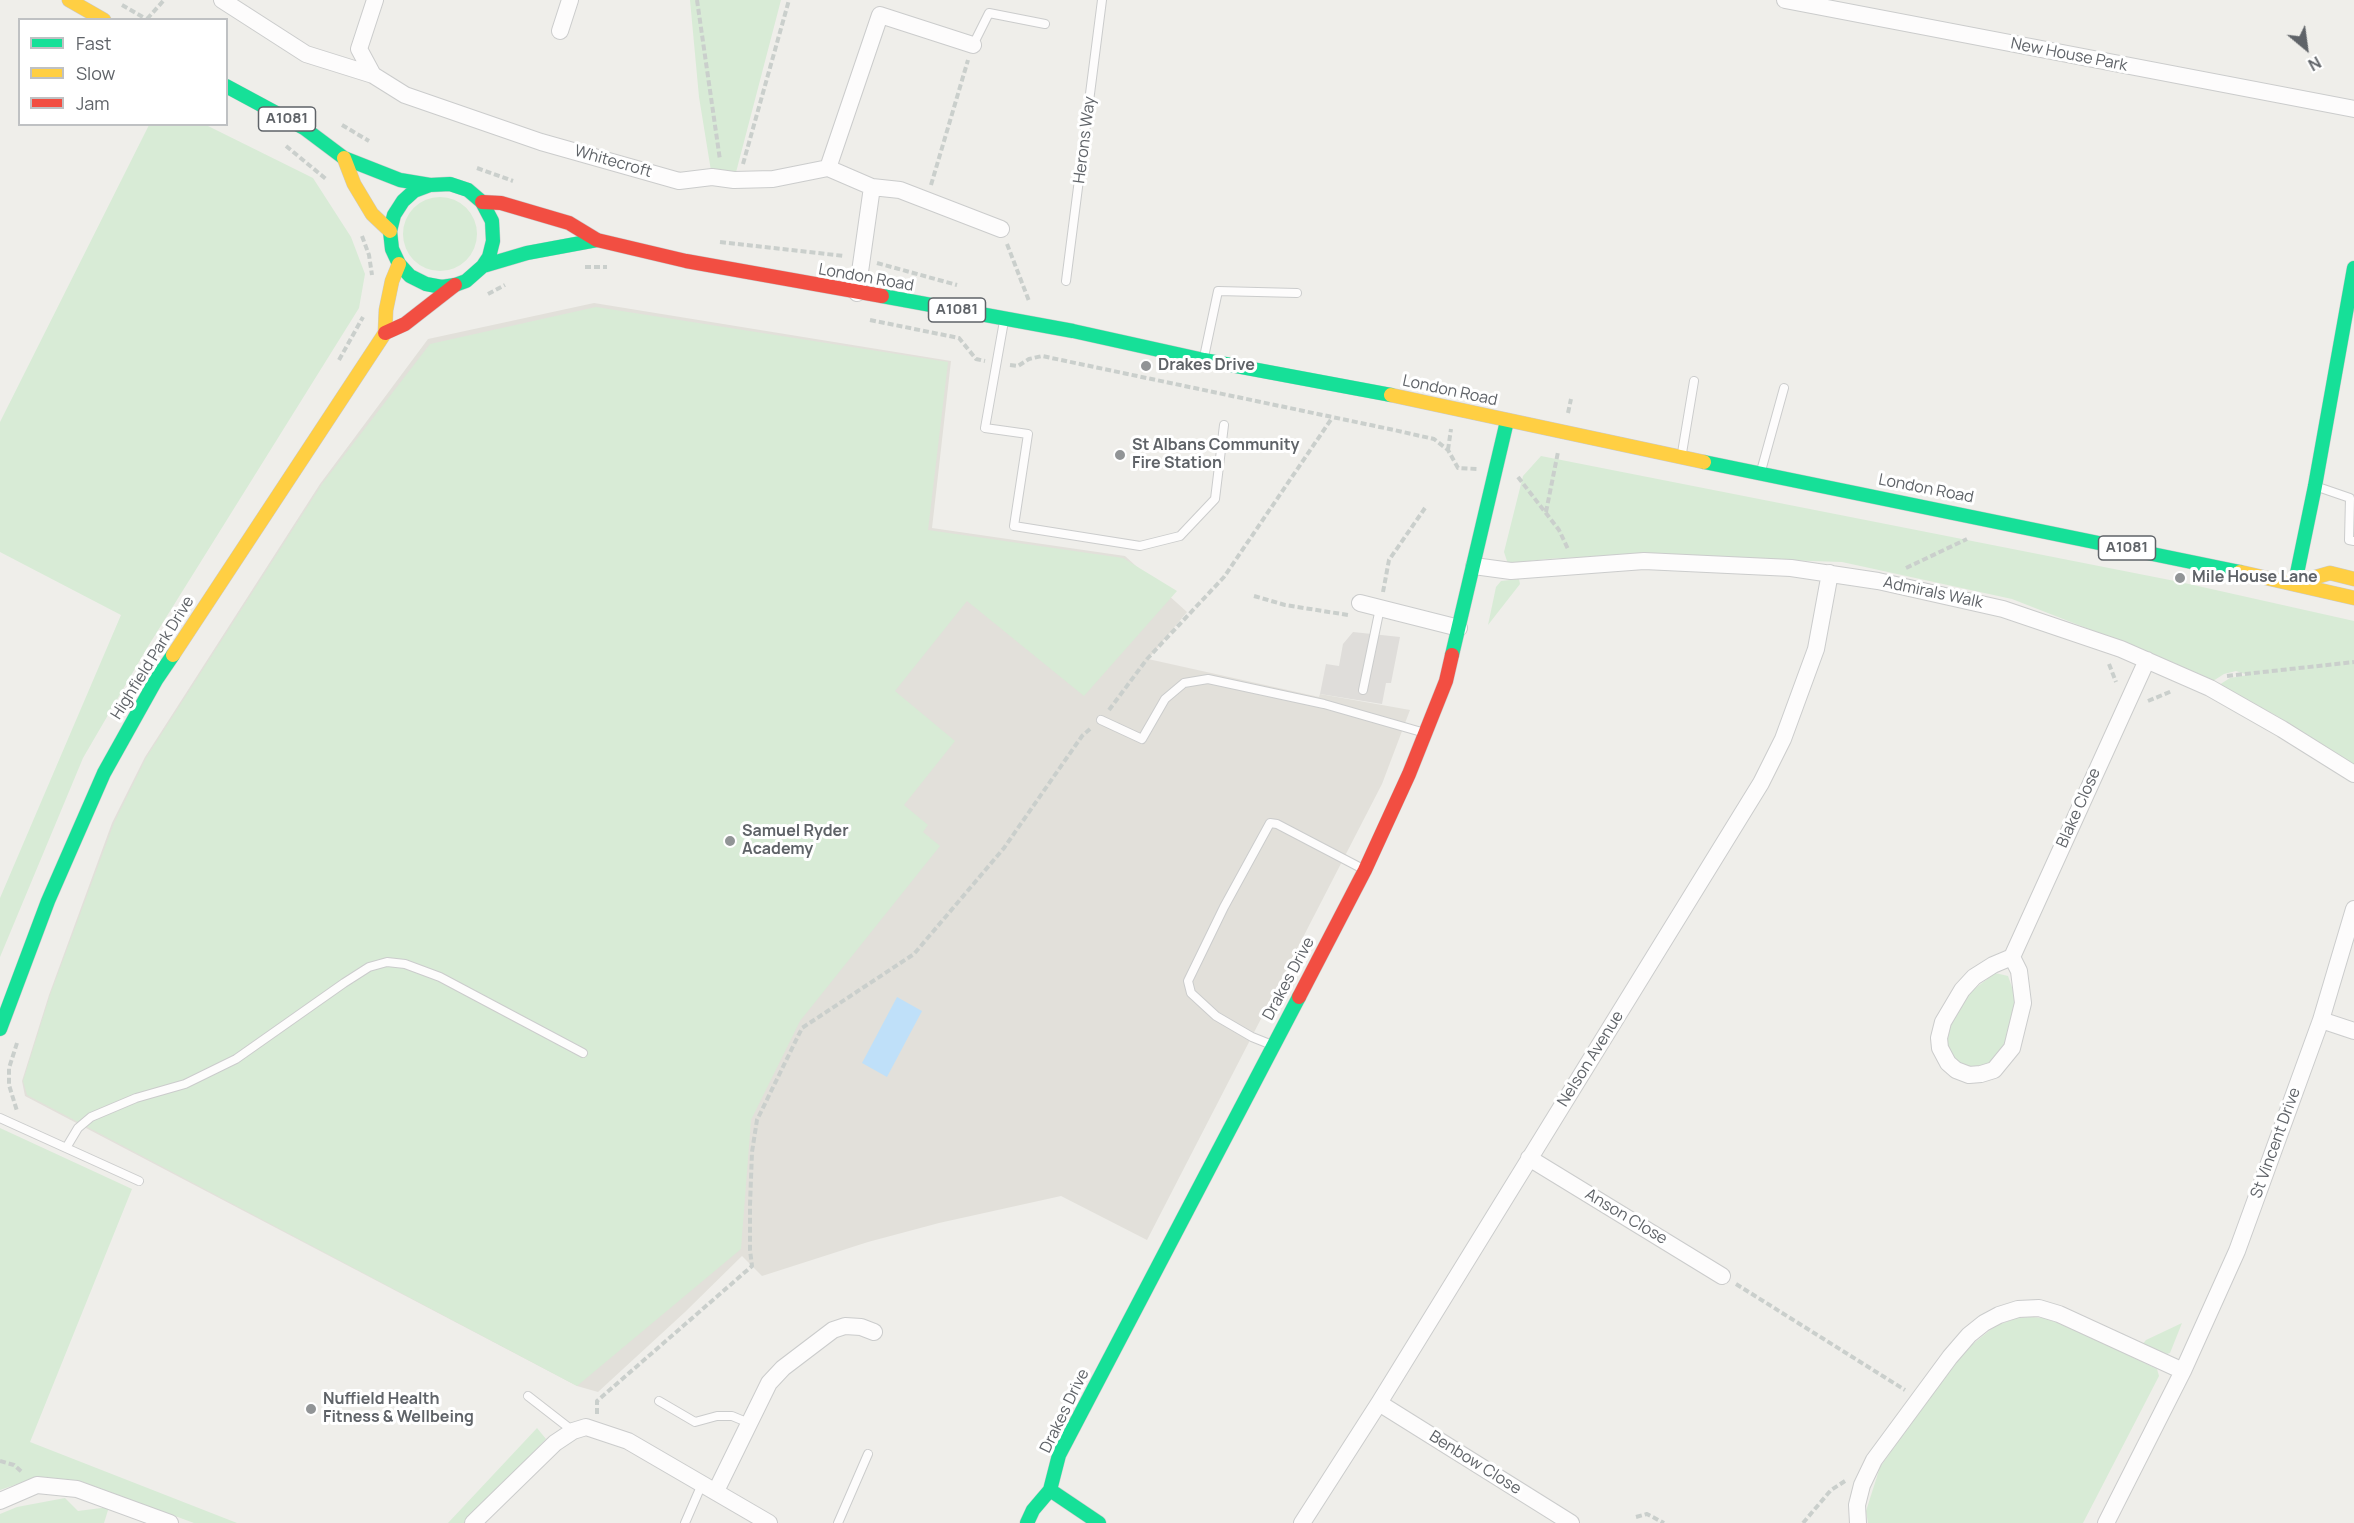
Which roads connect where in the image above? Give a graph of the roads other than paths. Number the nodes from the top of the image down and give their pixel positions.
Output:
1 (69, 0) edge
2 (222, 0) edge
3 (375, 0) edge
4 (570, 0) edge
5 (1102, 0) edge
6 (1785, 0) edge
7 (100, 18) edge
8 (1045, 24) dead end
9 (560, 31) dead end
10 (973, 45) joint
11 (373, 75) junction
12 (228, 87) edge
13 (2354, 110) edge
14 (344, 158) junction
15 (828, 168) junction
16 (430, 184) junction
17 (872, 187) junction
18 (482, 202) junction
19 (1001, 229) road end
20 (390, 231) junction
21 (597, 240) junction
22 (399, 264) junction
23 (483, 266) junction
24 (2354, 268) edge
25 (1066, 281) dead end
26 (455, 285) junction
27 (1297, 292) dead end
28 (857, 293) junction
29 (1004, 318) junction
30 (385, 333) junction
31 (1204, 360) junction
32 (1694, 381) dead end
33 (1784, 388) dead end
34 (1507, 421) junction
35 (1224, 425) dead end
36 (1681, 457) junction
37 (1761, 473) junction
38 (2315, 486) junction
39 (2354, 541) edge
40 (1474, 566) junction
41 (1830, 573) junction
42 (2354, 579) edge
43 (2295, 583) junction
44 (2354, 598) edge
45 (1360, 603) road end
46 (2322, 606) dead end
47 (1380, 607) junction
48 (1460, 628) junction
49 (2147, 660) junction
50 (1362, 690) dead end
51 (1101, 720) road end
52 (1426, 733) junction
53 (2354, 774) edge
54 (1365, 870) junction
55 (2354, 909) edge
56 (2012, 957) junction
57 (2320, 1020) junction
58 (0, 1029) edge
59 (2354, 1031) edge
60 (1272, 1046) junction
61 (583, 1053) dead end
62 (0, 1118) edge
63 (66, 1148) junction
64 (1529, 1158) junction
65 (139, 1181) dead end
66 (1722, 1276) road end
67 (874, 1332) dead end
68 (2183, 1371) junction
69 (528, 1396) dead end
70 (659, 1401) dead end
71 (1379, 1402) junction
72 (749, 1423) junction
73 (573, 1431) junction
74 (868, 1454) dead end
75 (709, 1488) junction
76 (1050, 1490) junction
77 (0, 1501) edge
78 (171, 1523) edge
79 (473, 1523) edge
80 (685, 1523) edge
81 (769, 1523) edge
82 (837, 1523) edge
83 (1027, 1523) edge
84 (1099, 1523) edge
85 (1302, 1523) edge
86 (1571, 1523) edge
87 (1858, 1523) edge
88 (2106, 1523) edge

1 - 7 main road
2 - 11 street
3 - 11 street
4 - 9 street
5 - 25 lane, Herons Way
6 - 13 street, New House Park
8 - 10 lane
10 - 15 street
11 - 15 street, Whitecroft
12 - 14 main road, London Road / A1081
14 - 16 main road, London Road / A1081
14 - 20 main road
15 - 17 street
16 - 18 main road, London Road / A1081
16 - 20 main road
17 - 19 street
17 - 28 street
18 - 21 main road, London Road / A1081
18 - 23 main road
20 - 22 main road
21 - 23 main road, London Road / A1081
21 - 28 main road, London Road / A1081
22 - 26 main road
22 - 30 main road, Highfield Park Drive
23 - 26 main road, London Road / A1081
24 - 38 main road
26 - 30 main road, Highfield Park Drive
27 - 31 lane
28 - 29 main road, London Road / A1081
29 - 31 main road, London Road / A1081
29 - 35 lane
30 - 58 main road, Highfield Park Drive
31 - 34 main road, London Road / A1081
32 - 36 lane
33 - 37 lane
34 - 36 main road, London Road / A1081
34 - 40 main road, Drakes Drive
36 - 37 main road, London Road / A1081
37 - 43 main road, London Road / A1081
38 - 39 lane
38 - 43 main road
40 - 41 street, Admirals Walk
40 - 48 main road, Drakes Drive
41 - 49 street, Admirals Walk
41 - 64 street, Nelson Avenue
42 - 43 main road, London Road / A1081
43 - 44 main road, London Road / A1081
43 - 46 main road, London Road / A1081
45 - 47 street
47 - 48 street
47 - 50 lane
48 - 52 main road, Drakes Drive
49 - 53 street, Admirals Walk
49 - 56 street, Blake Close
51 - 52 lane
52 - 54 main road, Drakes Drive
54 - 60 main road, Drakes Drive
54 - 60 lane
55 - 57 street, St Vincent Drive
56 - 56 street
57 - 59 street
57 - 68 street, St Vincent Drive
60 - 76 main road, Drakes Drive
61 - 63 lane
62 - 63 lane
63 - 65 lane
64 - 66 street, Anson Close
64 - 71 street, Nelson Avenue
67 - 72 street
68 - 87 street
68 - 88 street, St Vincent Drive
69 - 73 lane
70 - 72 lane
71 - 85 street, Nelson Avenue
71 - 86 street, Benbow Close
72 - 75 street
73 - 75 street
73 - 79 street
74 - 82 lane
75 - 80 lane
75 - 81 street
76 - 83 main road, Drakes Drive
76 - 84 main road
77 - 78 street

